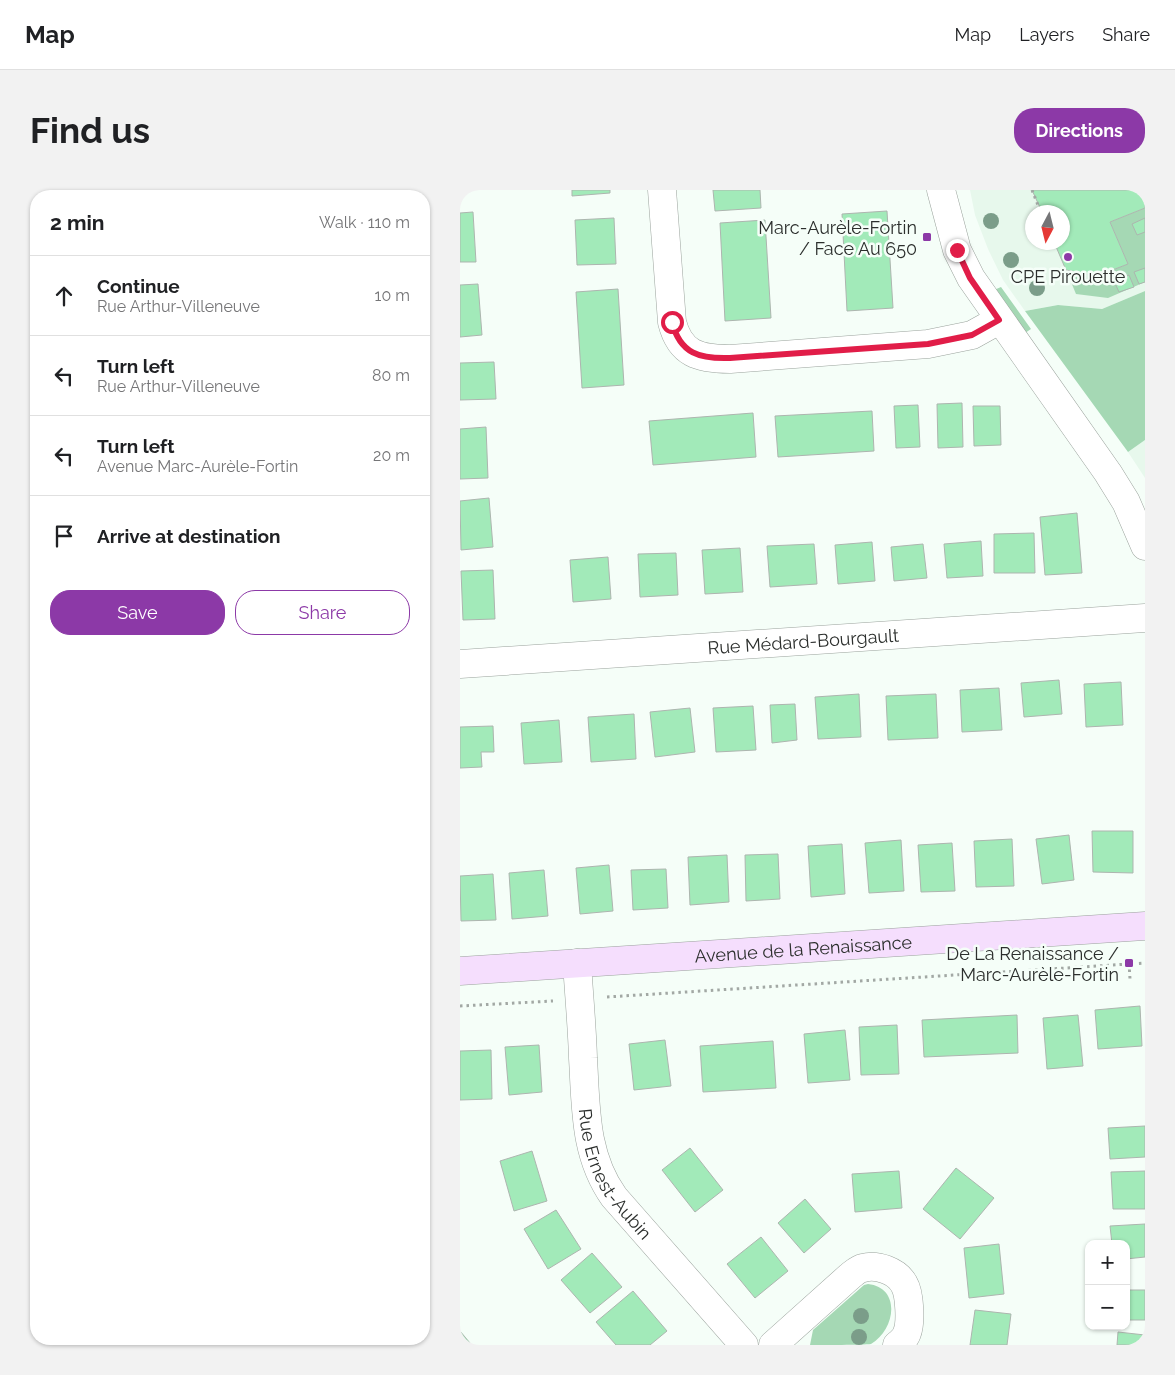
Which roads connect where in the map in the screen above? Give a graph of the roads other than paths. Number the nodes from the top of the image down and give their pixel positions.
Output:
1 (662, 190) edge
2 (941, 190) edge
3 (999, 320) junction
4 (1145, 546) edge
5 (1145, 618) edge
6 (460, 664) edge
7 (1145, 926) edge
8 (576, 963) junction
9 (460, 971) edge
10 (744, 1345) edge
11 (772, 1345) edge
12 (897, 1345) edge

1 - 3 street
2 - 3 street
3 - 4 street
5 - 6 street, Rue Médard-Bourgault
7 - 8 street, Avenue de la Renaissance
8 - 9 street, Avenue de la Renaissance
8 - 10 street, Rue Ernest-Aubin
11 - 12 street

